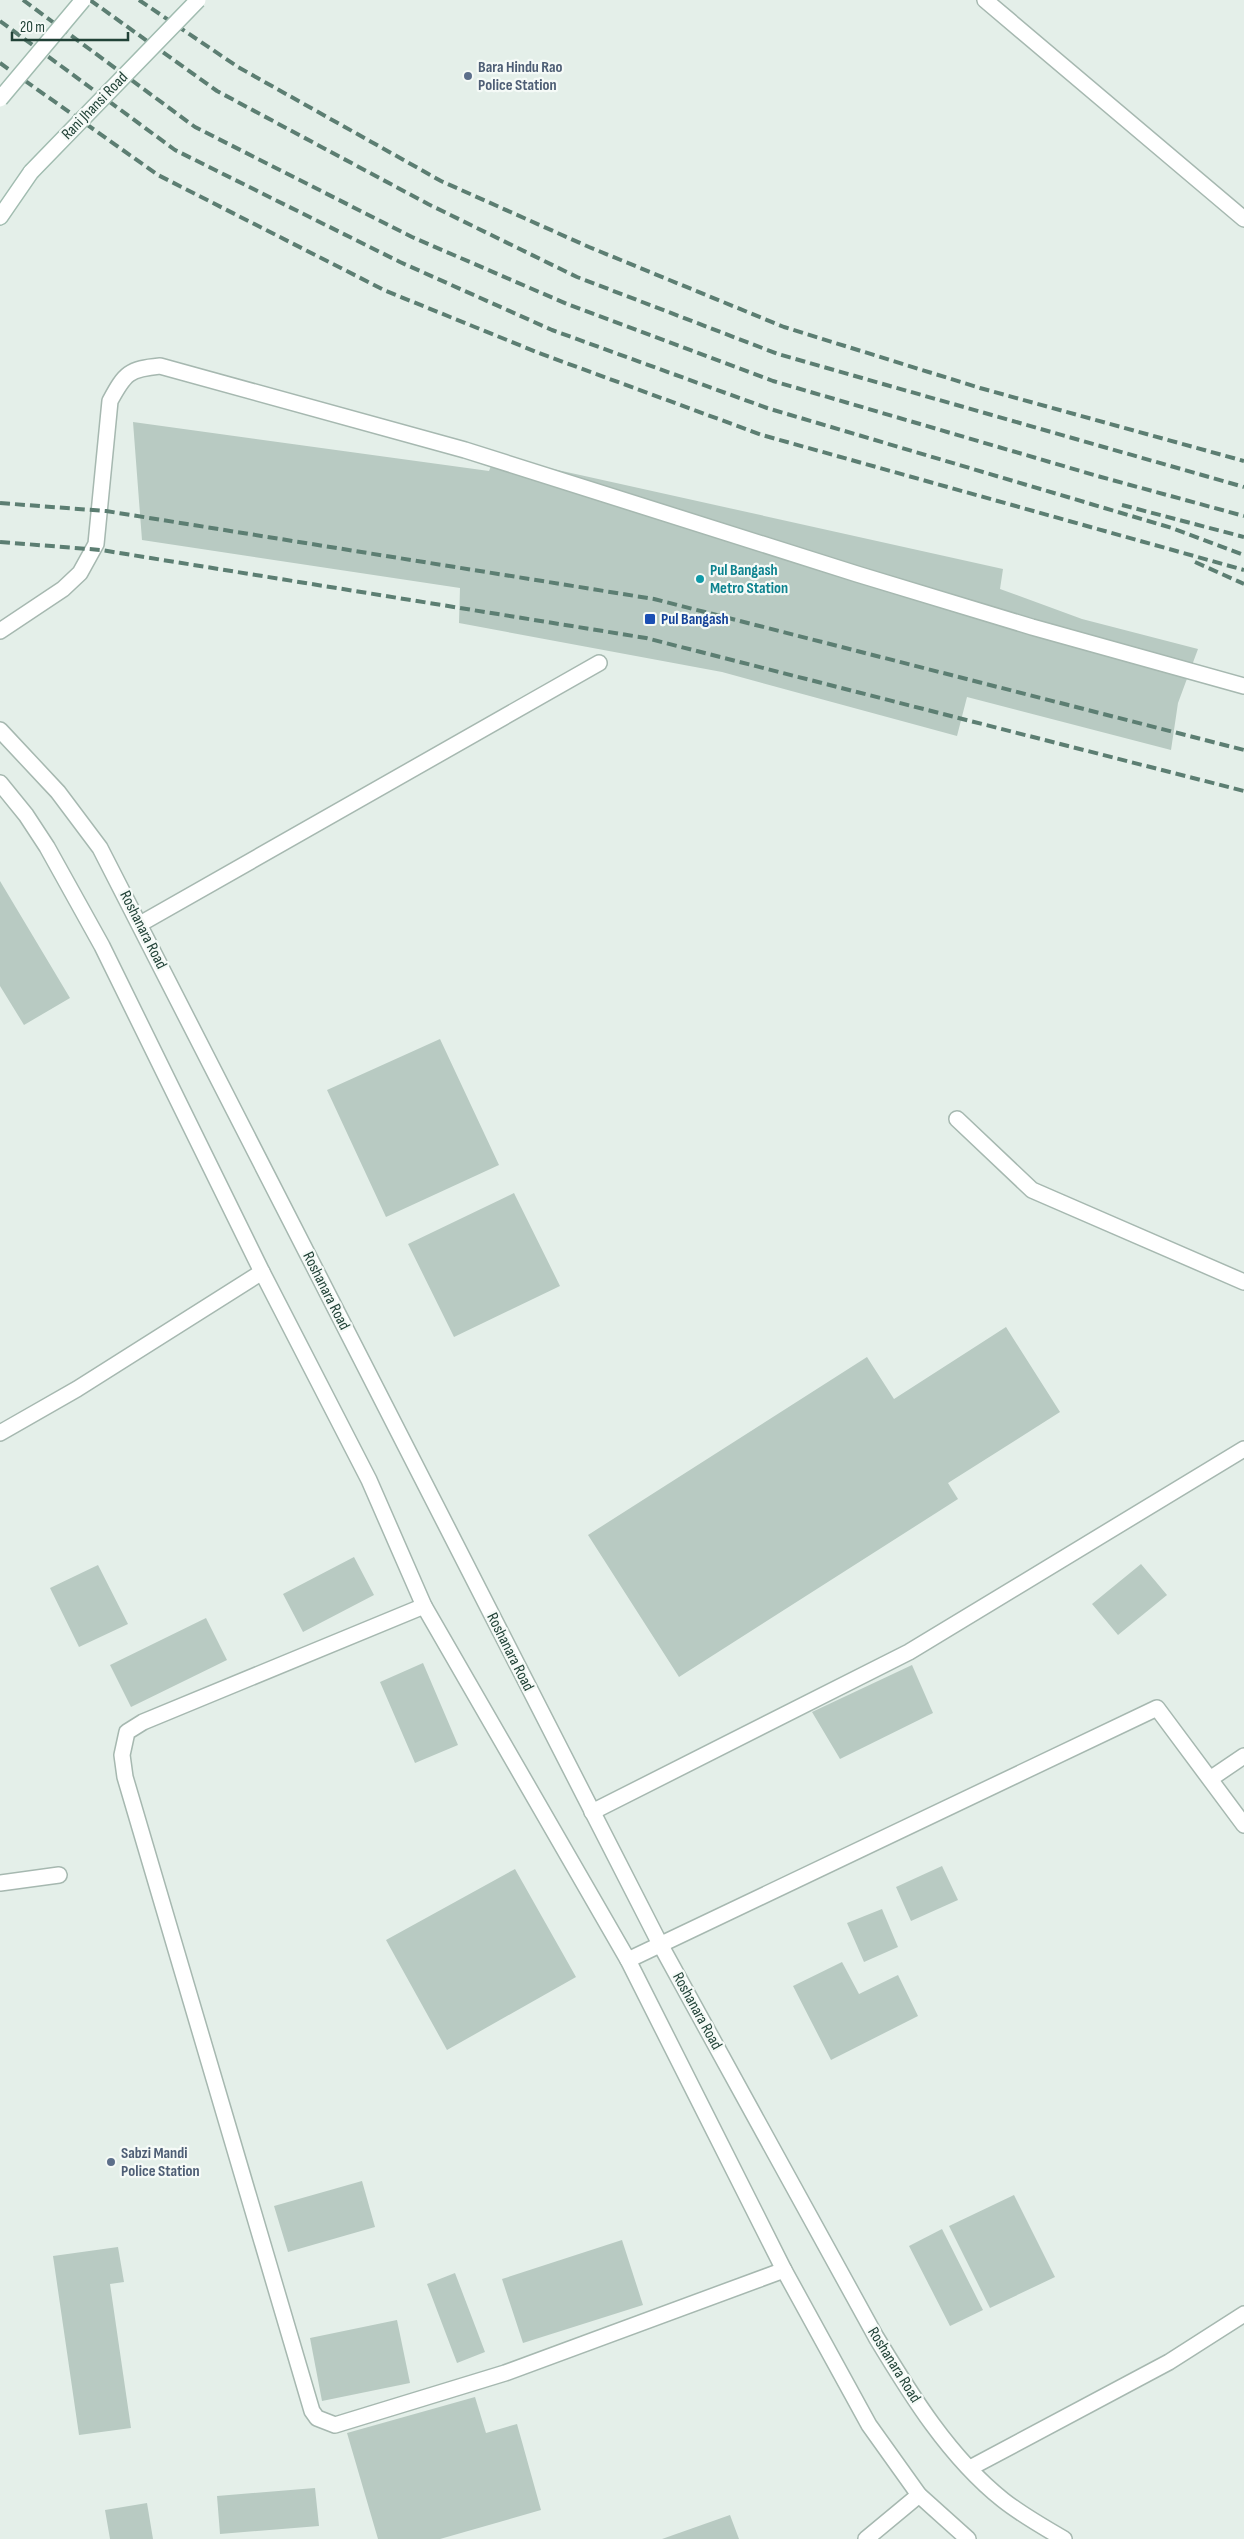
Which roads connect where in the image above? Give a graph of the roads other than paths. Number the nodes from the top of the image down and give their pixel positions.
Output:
1 (83, 0) edge
2 (198, 0) edge
3 (985, 0) edge
4 (0, 99) edge
5 (0, 217) edge
6 (1244, 219) edge
7 (0, 630) edge
8 (599, 663) dead end
9 (1244, 686) edge
10 (0, 730) edge
11 (0, 783) edge
12 (140, 924) junction
13 (957, 1119) dead end
14 (262, 1272) junction
15 (1244, 1282) edge
16 (0, 1433) edge
17 (1244, 1449) edge
18 (424, 1606) junction
19 (1244, 1756) edge
20 (1210, 1779) junction
21 (592, 1812) junction
22 (1244, 1825) edge
23 (59, 1875) dead end
24 (0, 1883) edge
25 (660, 1944) junction
26 (628, 1960) junction
27 (784, 2270) junction
28 (1244, 2314) edge
29 (970, 2468) junction
30 (920, 2495) junction
31 (866, 2539) edge
32 (968, 2539) edge
33 (1064, 2539) edge

1 - 4 street, bridge
2 - 5 street, Rani Jhansi Road, bridge
3 - 6 street
7 - 9 street
8 - 12 street
10 - 12 street, Roshanara Road
11 - 14 street
12 - 21 street, Roshanara Road
13 - 15 street
14 - 16 street
14 - 18 street
17 - 21 street
18 - 26 street
18 - 27 street
19 - 20 street
20 - 22 street
20 - 25 street
21 - 25 street, Roshanara Road
23 - 24 street
25 - 26 street
25 - 29 street, Roshanara Road
26 - 27 street
27 - 30 street
28 - 29 street
29 - 33 street, Roshanara Road
30 - 31 street
30 - 32 street

